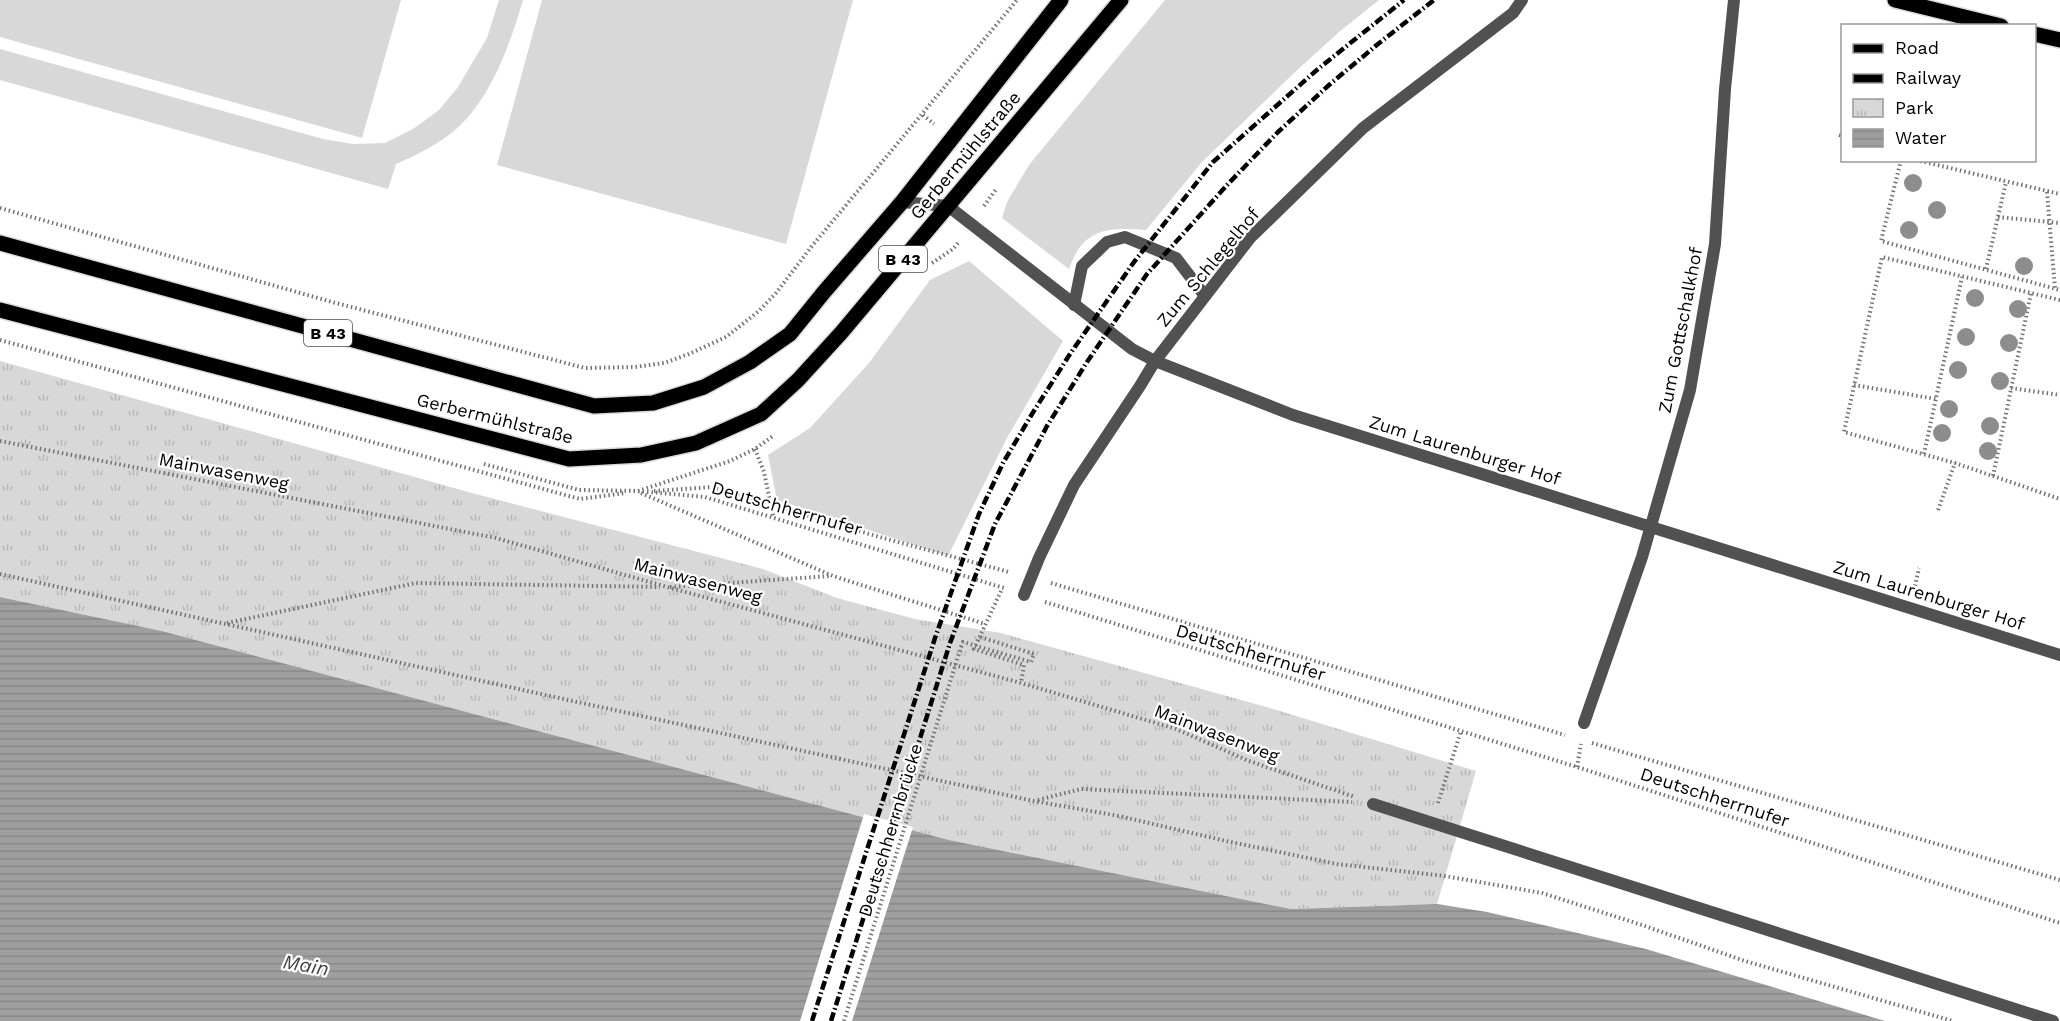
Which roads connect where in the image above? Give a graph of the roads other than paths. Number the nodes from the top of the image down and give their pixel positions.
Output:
1 (1061, 0) edge
2 (1120, 0) edge
3 (1522, 0) edge
4 (1734, 0) edge
5 (1895, 0) edge
6 (1993, 24) edge
7 (2036, 34) edge
8 (2060, 40) edge
9 (902, 202) junction
10 (948, 206) junction
11 (0, 243) edge
12 (1205, 296) junction
13 (1074, 305) junction
14 (0, 310) edge
15 (1155, 360) junction
16 (1651, 527) junction
17 (1024, 595) road end
18 (2060, 655) edge
19 (1584, 723) dead end
20 (1373, 804) road end
21 (2053, 1021) edge

1 - 9 main road, Gerbermühlstraße / B 43
2 - 10 main road, Gerbermühlstraße / B 43
3 - 12 street, Zum Schlegelhof
4 - 16 street, Zum Gottschalkhof
5 - 6 main road
7 - 8 main road
9 - 10 street
9 - 11 main road, Gerbermühlstraße / B 43
10 - 13 street, Zum Laurenburger Hof
10 - 14 main road, Gerbermühlstraße / B 43
12 - 13 street
12 - 15 street, Zum Schlegelhof
13 - 15 street, Zum Laurenburger Hof
15 - 16 street, Zum Laurenburger Hof
15 - 17 street, Zum Schlegelhof
16 - 18 street, Zum Laurenburger Hof
16 - 19 street, Zum Gottschalkhof
20 - 21 street

